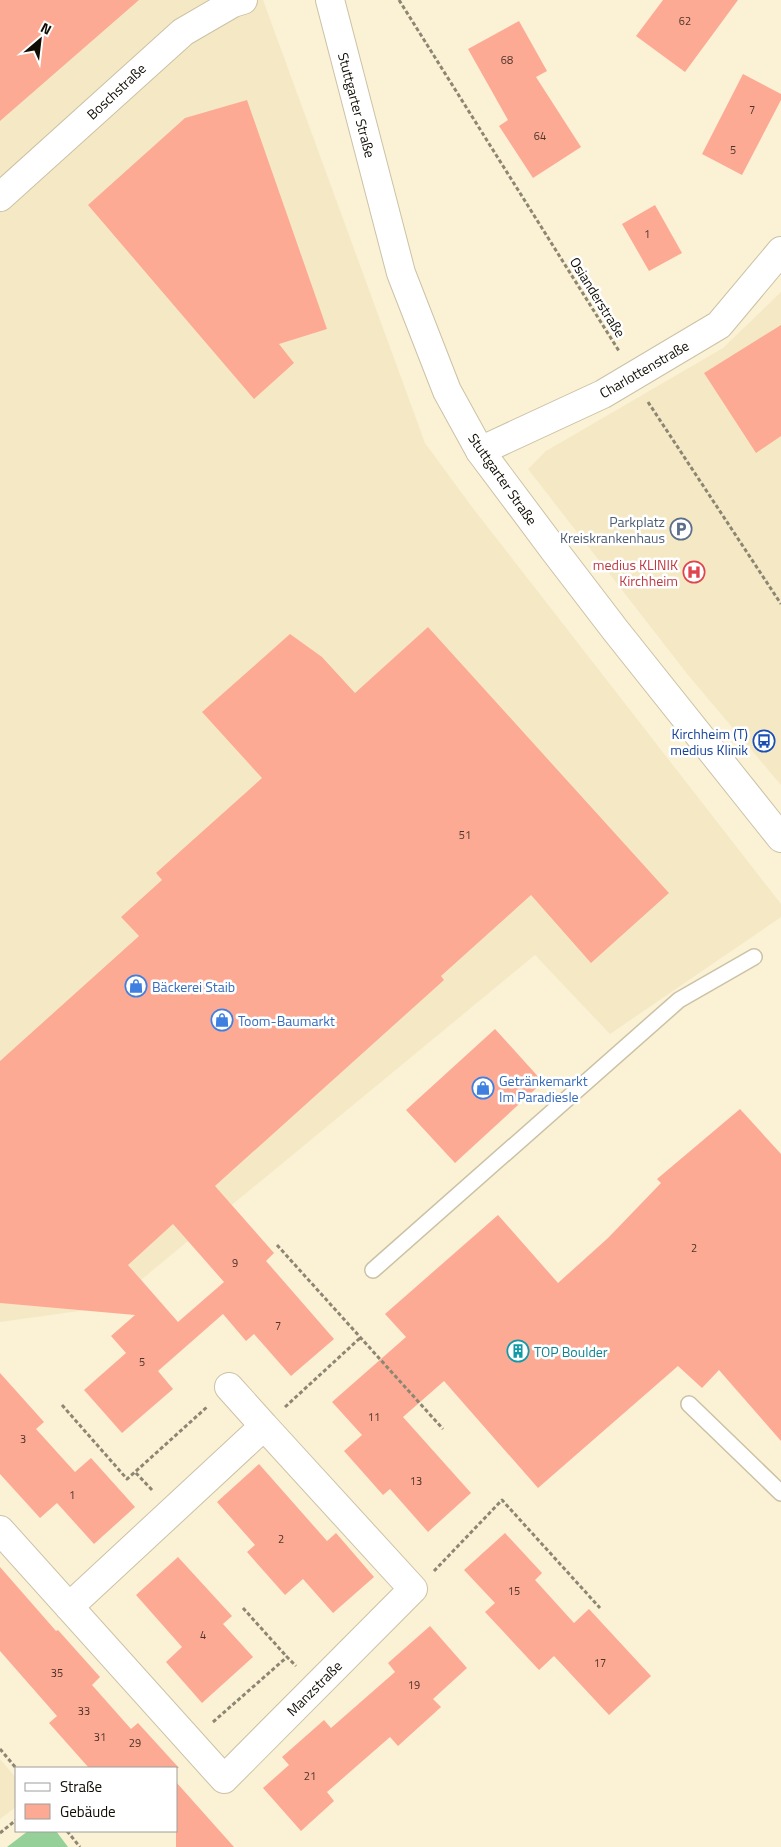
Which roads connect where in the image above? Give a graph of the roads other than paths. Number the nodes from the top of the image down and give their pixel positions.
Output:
1 (242, 0) edge
2 (330, 0) edge
3 (0, 197) edge
4 (781, 251) edge
5 (480, 451) junction
6 (781, 838) edge
7 (754, 957) dead end
8 (373, 1270) dead end
9 (228, 1387) road end
10 (689, 1404) dead end
11 (264, 1426) junction
12 (781, 1493) edge
13 (0, 1530) edge
14 (69, 1607) junction

1 - 3 street, Boschstraße
2 - 5 street, Stuttgarter Straße
4 - 5 street, Charlottenstraße
5 - 6 street, Stuttgarter Straße
7 - 8 lane
9 - 11 street
10 - 12 lane
11 - 14 street
11 - 14 street, Manzstraße
13 - 14 street, Manzstraße

